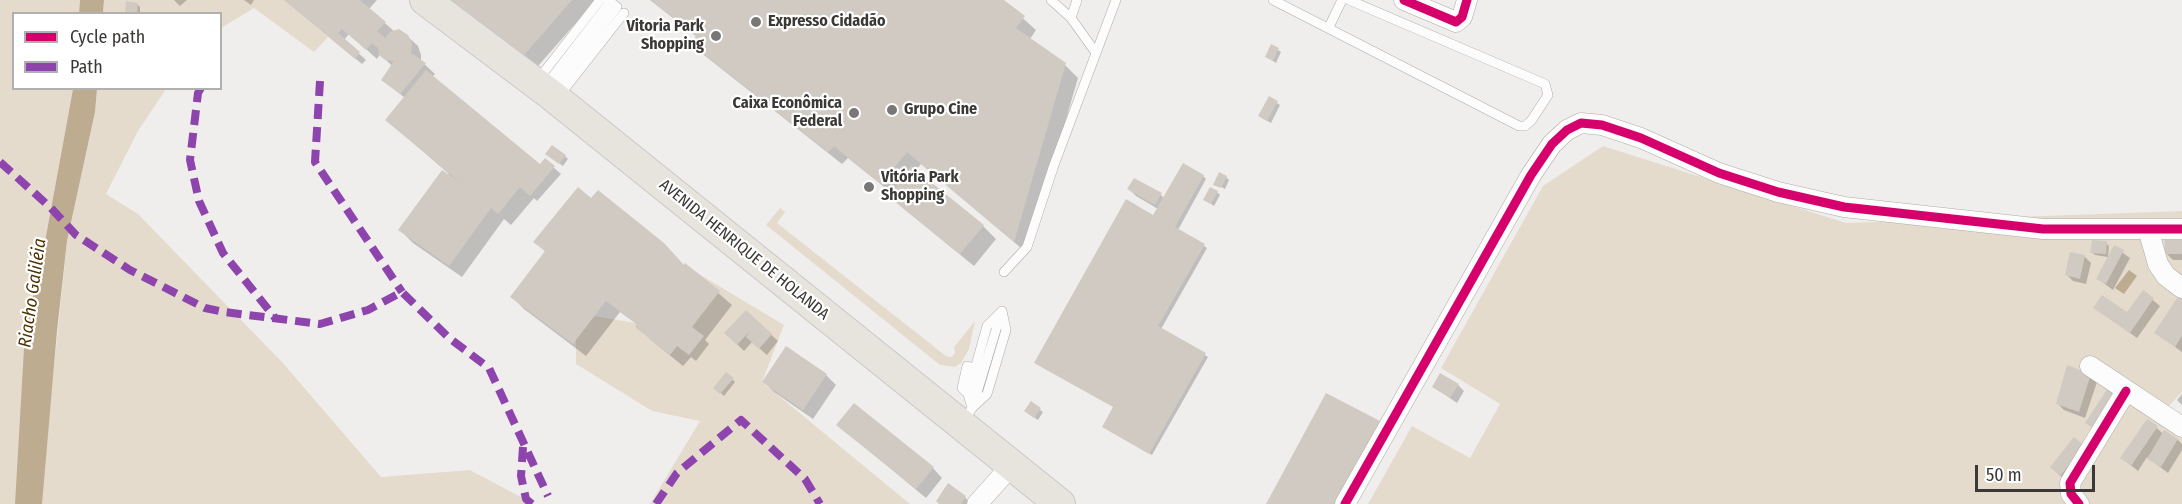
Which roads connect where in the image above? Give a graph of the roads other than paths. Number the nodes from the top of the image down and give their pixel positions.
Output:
1 (425, 0) edge
2 (600, 0) edge
3 (1051, 0) edge
4 (1077, 0) edge
5 (1116, 0) edge
6 (1273, 0) edge
7 (1342, 0) edge
8 (1349, 0) edge
9 (1404, 0) edge
10 (1467, 0) edge
11 (615, 6) edge
12 (1071, 18) junction
13 (1329, 27) junction
14 (1096, 53) junction
15 (546, 91) junction
16 (2148, 229) junction
17 (2182, 229) edge
18 (1004, 272) dead end
19 (2182, 288) edge
20 (2090, 366) dead end
21 (984, 370) junction
22 (2126, 391) junction
23 (968, 417) junction
24 (2182, 428) edge
25 (1012, 465) junction
26 (1053, 502) edge
27 (977, 504) edge
28 (1345, 504) edge
29 (2078, 504) edge

1 - 15 main road, AVENIDA HENRIQUE DE HOLANDA
2 - 15 lane
3 - 12 lane
4 - 12 lane
5 - 14 lane
6 - 13 lane
7 - 13 lane
8 - 13 lane
9 - 10 street
11 - 15 lane
11 - 15 lane
12 - 14 lane
14 - 18 lane
15 - 23 main road, AVENIDA HENRIQUE DE HOLANDA
16 - 17 street
16 - 19 street
16 - 28 street
20 - 22 street
21 - 21 lane
21 - 23 lane
21 - 23 lane
22 - 24 street
22 - 29 street
23 - 25 main road, AVENIDA HENRIQUE DE HOLANDA
25 - 26 main road, AVENIDA HENRIQUE DE HOLANDA
25 - 27 street

